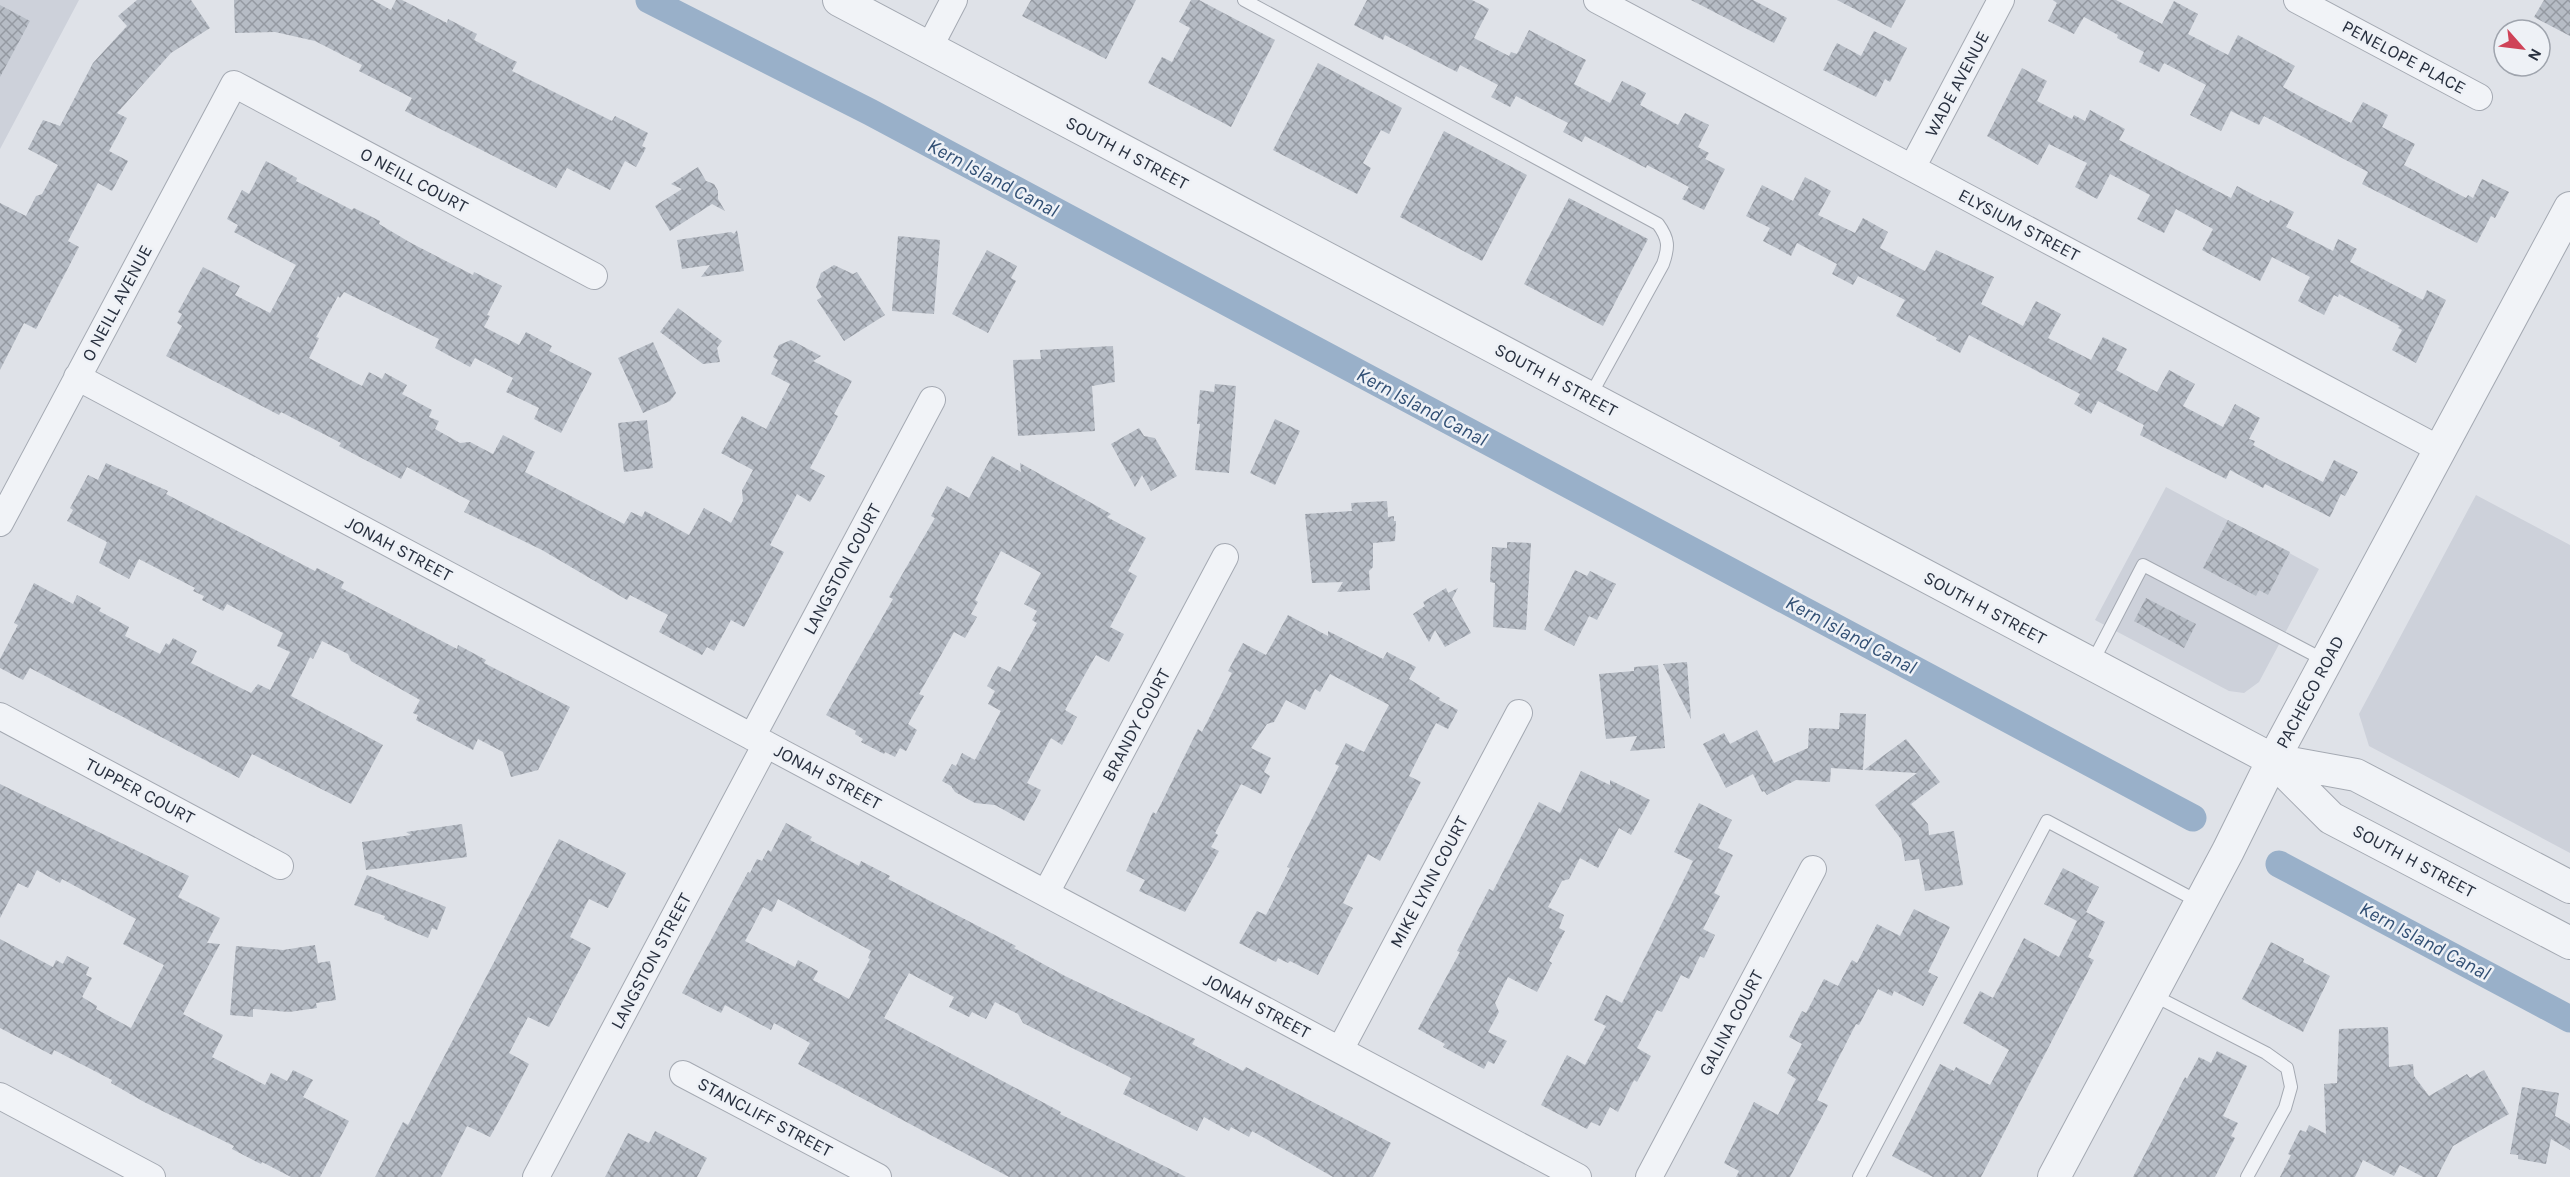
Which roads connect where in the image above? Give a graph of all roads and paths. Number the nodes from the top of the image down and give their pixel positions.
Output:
1 (839, 0) edge
2 (954, 0) edge
3 (1244, 0) edge
4 (1597, 0) edge
5 (2001, 0) edge
6 (2297, 0) edge
7 (1626, 7) edge
8 (929, 48) junction
9 (234, 84) joint
10 (2479, 97) dead end
11 (1912, 168) junction
12 (2570, 208) edge
13 (594, 276) dead end
14 (77, 378) junction
15 (1588, 398) junction
16 (932, 400) dead end
17 (2441, 450) junction
18 (0, 523) edge
19 (1225, 556) dead end
20 (2326, 661) junction
21 (2091, 664) junction
22 (1519, 713) dead end
23 (0, 716) edge
24 (759, 741) junction
25 (2273, 760) junction
26 (280, 866) dead end
27 (1813, 869) dead end
28 (2570, 887) edge
29 (1046, 893) junction
30 (2199, 903) junction
31 (2570, 943) edge
32 (2151, 993) junction
33 (1340, 1050) junction
34 (683, 1074) dead end
35 (0, 1096) edge
36 (152, 1177) edge
37 (536, 1177) edge
38 (878, 1177) edge
39 (1578, 1177) edge
40 (1649, 1177) edge
41 (1859, 1177) edge
42 (2054, 1177) edge
43 (2247, 1177) edge

1 - 8 street, SOUTH H STREET
2 - 8 street
3 - 15 lane
4 - 7 street, ELYSIUM STREET
5 - 11 street, WADE AVENUE
6 - 10 street, PENELOPE PLACE
7 - 11 street, ELYSIUM STREET
8 - 15 street, SOUTH H STREET
9 - 13 street, O NEILL COURT
9 - 14 street, O NEILL AVENUE
11 - 17 street, ELYSIUM STREET
12 - 17 street, PACHECO ROAD
14 - 18 street, O NEILL AVENUE
14 - 24 street, JONAH STREET
15 - 21 street, SOUTH H STREET
16 - 24 street, LANGSTON COURT
17 - 20 street, PACHECO ROAD
19 - 29 street, BRANDY COURT
20 - 21 lane
20 - 25 street, PACHECO ROAD
21 - 25 street, SOUTH H STREET
22 - 33 street, MIKE LYNN COURT
23 - 26 street, TUPPER COURT
24 - 29 street, JONAH STREET
24 - 37 street, LANGSTON STREET
25 - 28 street, SOUTH H STREET
25 - 30 street, PACHECO ROAD
25 - 31 street, SOUTH H STREET
27 - 40 street, GALINA COURT
29 - 33 street, JONAH STREET
30 - 32 street, PACHECO ROAD
30 - 41 lane
32 - 42 street, PACHECO ROAD
32 - 43 lane
33 - 39 street, JONAH STREET
34 - 38 street, STANCLIFF STREET
35 - 36 street

